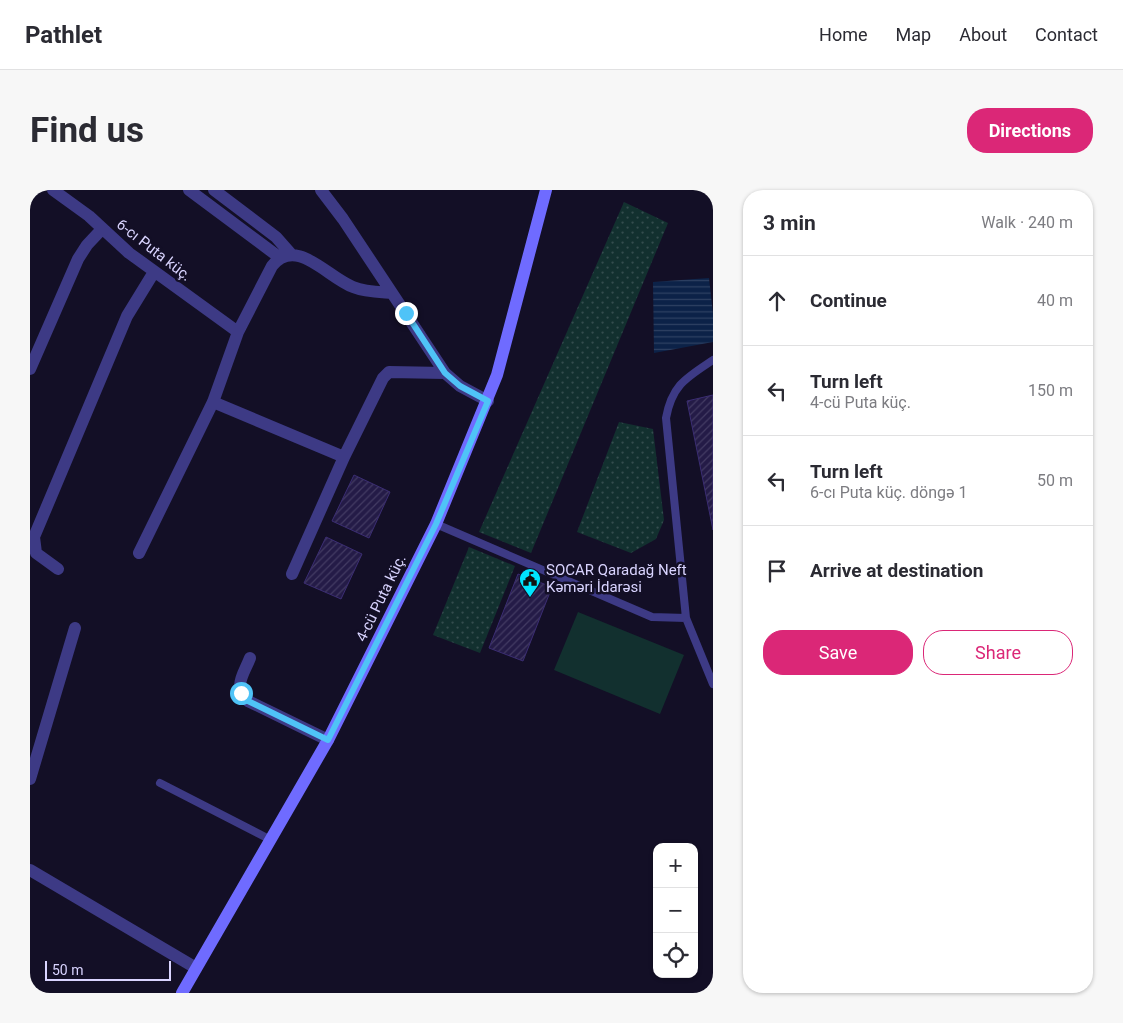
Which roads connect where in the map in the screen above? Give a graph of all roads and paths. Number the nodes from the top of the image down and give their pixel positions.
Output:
1 (53, 190) edge
2 (189, 190) edge
3 (214, 190) edge
4 (321, 190) edge
5 (546, 190) edge
6 (102, 229) junction
7 (285, 255) junction
8 (154, 272) junction
9 (392, 293) junction
10 (238, 332) junction
11 (713, 360) edge
12 (30, 369) edge
13 (445, 373) junction
14 (488, 401) junction
15 (213, 402) junction
16 (344, 457) junction
17 (436, 524) junction
18 (139, 553) dead end
19 (58, 569) dead end
20 (292, 574) dead end
21 (686, 618) junction
22 (75, 628) dead end
23 (250, 658) dead end
24 (713, 684) edge
25 (328, 740) junction
26 (30, 779) edge
27 (160, 784) dead end
28 (271, 840) junction
29 (30, 870) edge
30 (196, 968) junction
31 (182, 993) edge

1 - 6 street, 6-cı Puta küç.
2 - 7 street
3 - 7 street
4 - 9 street
5 - 14 street, 4-cü Puta küç.
6 - 8 street, 6-cı Puta küç.
6 - 12 street
7 - 9 street
7 - 10 street
8 - 10 street, 6-cı Puta küç.
8 - 19 street
9 - 13 street
10 - 15 street
11 - 21 lane
13 - 14 street
13 - 16 street
14 - 17 street, 4-cü Puta küç.
15 - 16 street
15 - 18 street
16 - 20 street
17 - 21 lane
17 - 25 street, 4-cü Puta küç.
21 - 24 lane
22 - 26 street
23 - 25 street
25 - 28 street, 4-cü Puta küç.
27 - 28 lane
28 - 30 street, 4-cü Puta küç.
29 - 30 street
30 - 31 street, 4-cü Puta küç.

